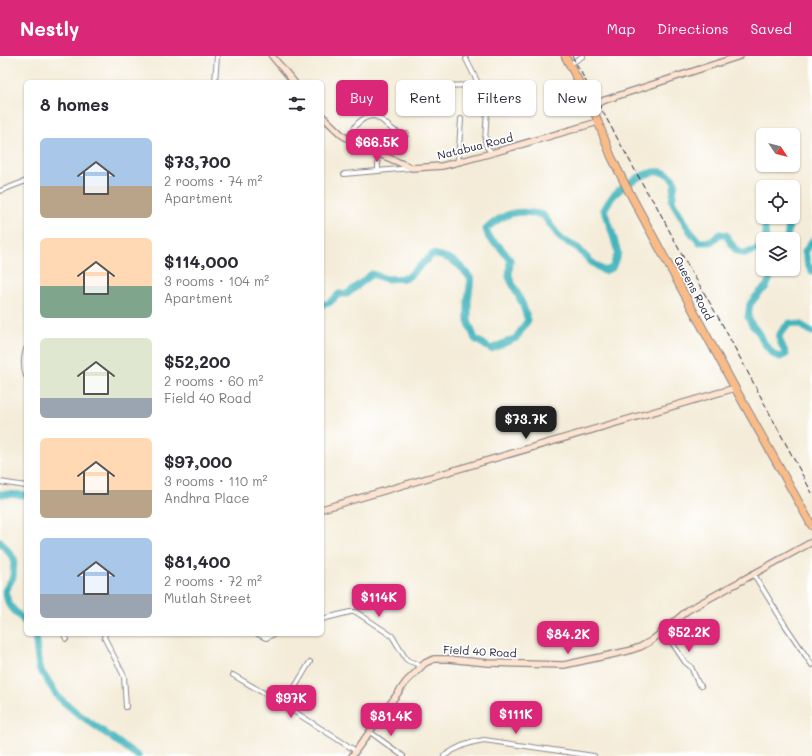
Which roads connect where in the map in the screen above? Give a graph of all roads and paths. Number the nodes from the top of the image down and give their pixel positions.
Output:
1 (217, 56) edge
2 (272, 56) edge
3 (565, 56) edge
4 (583, 56) edge
5 (740, 56) edge
6 (466, 59) dead end
7 (570, 64) junction
8 (214, 80) edge
9 (292, 80) edge
10 (476, 80) edge
11 (578, 80) edge
12 (601, 102) edge
13 (486, 116) edge
14 (596, 116) edge
15 (324, 118) edge
16 (461, 119) dead end
17 (598, 122) junction
18 (407, 134) dead end
19 (356, 144) junction
20 (492, 153) junction
21 (458, 162) junction
22 (378, 163) dead end
23 (412, 168) junction
24 (378, 171) junction
25 (344, 174) dead end
26 (24, 182) edge
27 (0, 191) edge
28 (735, 388) junction
29 (0, 482) edge
30 (24, 486) edge
31 (324, 508) edge
32 (812, 526) edge
33 (812, 542) edge
34 (754, 573) junction
35 (324, 618) edge
36 (664, 630) junction
37 (65, 636) edge
38 (104, 636) edge
39 (66, 639) dead end
40 (310, 662) dead end
41 (812, 665) edge
42 (420, 666) junction
43 (233, 675) dead end
44 (701, 686) dead end
45 (284, 705) junction
46 (126, 707) dead end
47 (370, 732) junction
48 (356, 750) junction
49 (352, 756) edge
50 (403, 756) edge
51 (444, 756) edge
52 (594, 756) edge

1 - 8 street
2 - 9 street
3 - 7 highway, Queens Road
4 - 7 street
5 - 12 street
6 - 10 street
7 - 11 highway, Queens Road
13 - 20 street
14 - 17 highway, Queens Road
15 - 19 street, Natabua Road
16 - 21 street
17 - 20 street, Natabua Road
17 - 28 highway, Queens Road
18 - 19 street
19 - 23 street, Natabua Road
20 - 21 street, Natabua Road
21 - 23 street, Natabua Road
22 - 24 street
23 - 24 street
24 - 25 street
26 - 27 street
28 - 31 street
28 - 32 highway, Queens Road
29 - 30 street
33 - 34 street, Field 40 Road
34 - 36 street, Field 40 Road
34 - 41 street
35 - 42 street
36 - 42 street, Field 40 Road
36 - 44 street
37 - 39 street
38 - 46 street
40 - 45 street
42 - 47 street, Field 40 Road
43 - 45 street
45 - 48 street
47 - 48 street, Field 40 Road
47 - 50 street
48 - 49 street, Field 40 Road
51 - 52 street

